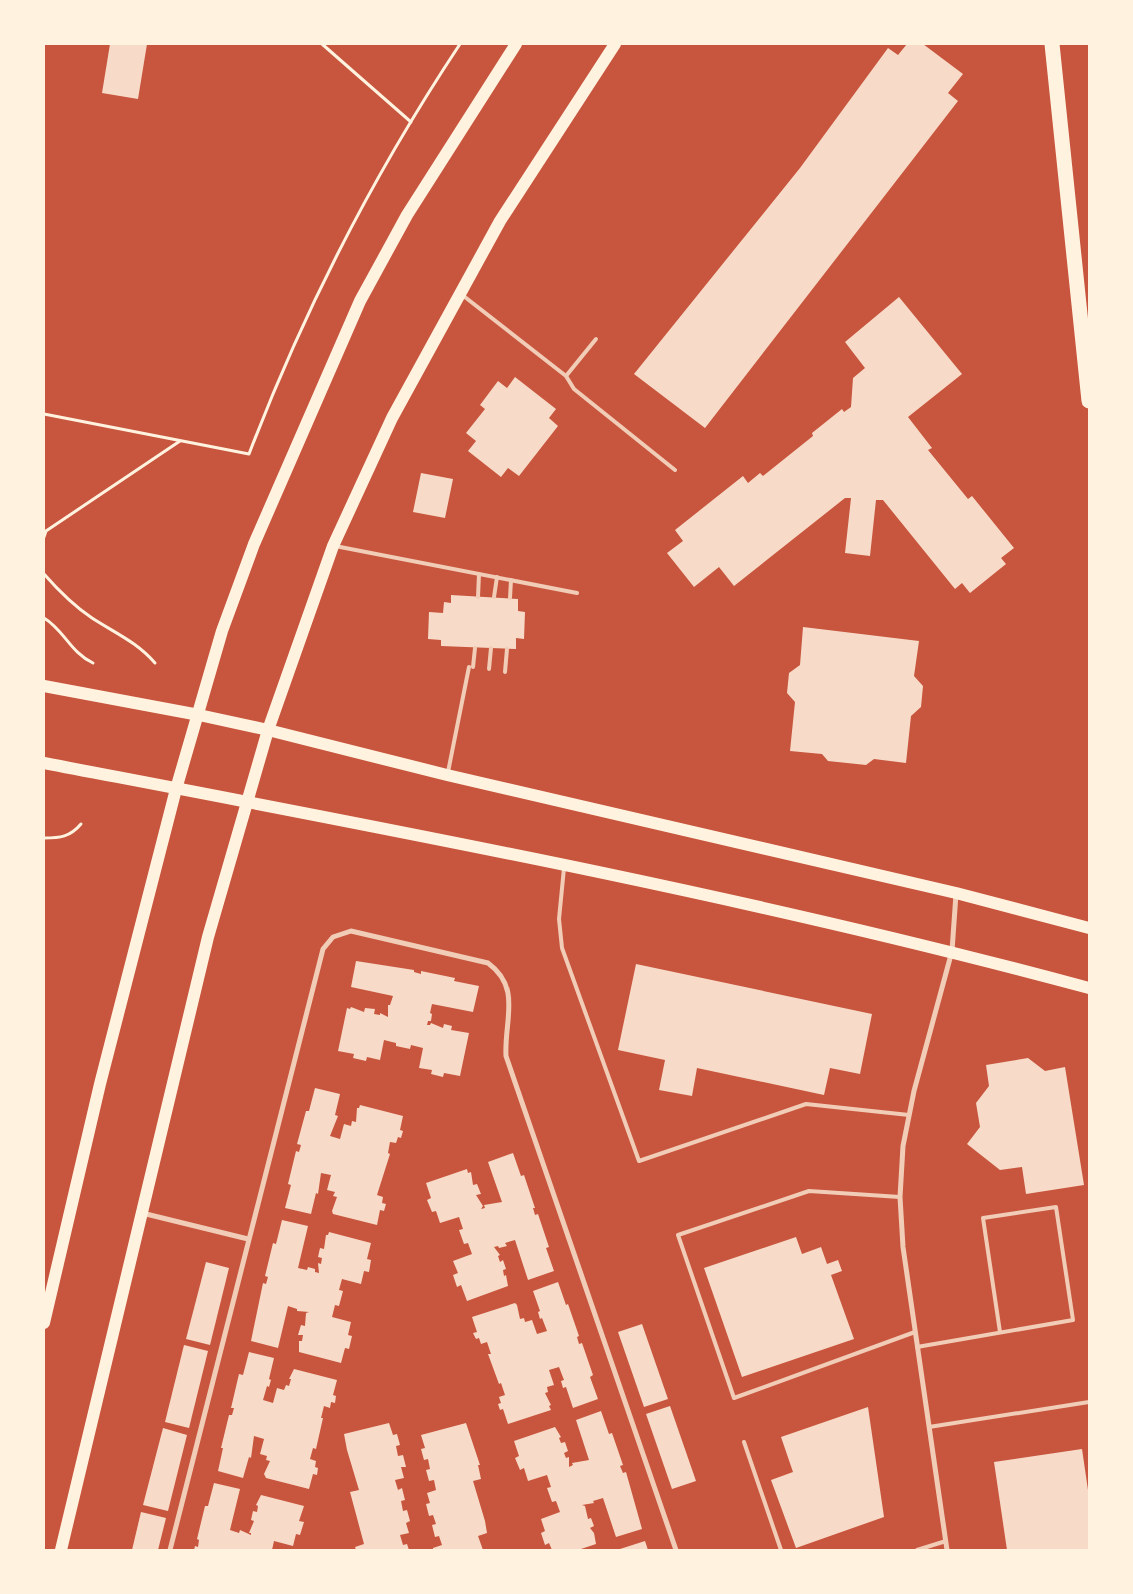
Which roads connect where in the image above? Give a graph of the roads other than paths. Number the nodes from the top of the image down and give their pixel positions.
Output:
1 (516, 44) edge
2 (615, 44) edge
3 (1052, 44) edge
4 (460, 294) junction
5 (596, 339) dead end
6 (566, 376) junction
7 (1089, 401) edge
8 (675, 470) dead end
9 (333, 546) junction
10 (479, 574) junction
11 (497, 577) junction
12 (511, 580) junction
13 (577, 593) dead end
14 (478, 597) dead end
15 (494, 597) dead end
16 (510, 598) dead end
17 (475, 648) dead end
18 (491, 648) dead end
19 (507, 649) dead end
20 (489, 669) dead end
21 (505, 672) dead end
22 (44, 686) edge
23 (199, 714) junction
24 (268, 730) junction
25 (44, 763) edge
26 (447, 775) junction
27 (176, 788) junction
28 (247, 802) junction
29 (564, 865) junction
30 (956, 893) junction
31 (1089, 928) edge
32 (952, 951) junction
33 (1089, 988) edge
34 (909, 1115) junction
35 (900, 1197) junction
36 (141, 1213) junction
37 (248, 1239) junction
38 (44, 1323) edge
39 (915, 1332) junction
40 (1000, 1332) junction
41 (917, 1347) junction
42 (1089, 1402) edge
43 (929, 1426) junction
44 (744, 1442) dead end
45 (946, 1541) junction
46 (61, 1550) edge
47 (170, 1550) edge
48 (676, 1550) edge
49 (781, 1550) edge
50 (918, 1550) edge
51 (947, 1550) edge

1 - 23 main road
2 - 4 main road
3 - 7 highway
4 - 6 lane
4 - 9 main road
5 - 6 lane
6 - 8 lane
9 - 10 lane
9 - 24 main road
10 - 11 lane
10 - 14 lane
11 - 12 lane
11 - 15 lane
12 - 13 lane
12 - 16 lane
17 - 26 lane
18 - 20 lane
19 - 21 lane
22 - 23 main road
23 - 24 main road
23 - 27 main road
24 - 26 main road
24 - 28 main road
25 - 27 main road
26 - 30 main road
27 - 28 main road
27 - 38 main road
28 - 29 main road
28 - 36 main road
29 - 32 main road
29 - 34 lane
30 - 31 main road
30 - 32 street
32 - 33 main road
32 - 34 street
34 - 35 street
35 - 39 street
35 - 39 lane
36 - 37 street
36 - 46 main road
37 - 47 street
37 - 48 street
39 - 41 street
40 - 40 lane
40 - 41 lane
41 - 43 street
42 - 43 lane
43 - 45 street
44 - 49 lane
45 - 50 lane
45 - 51 street

